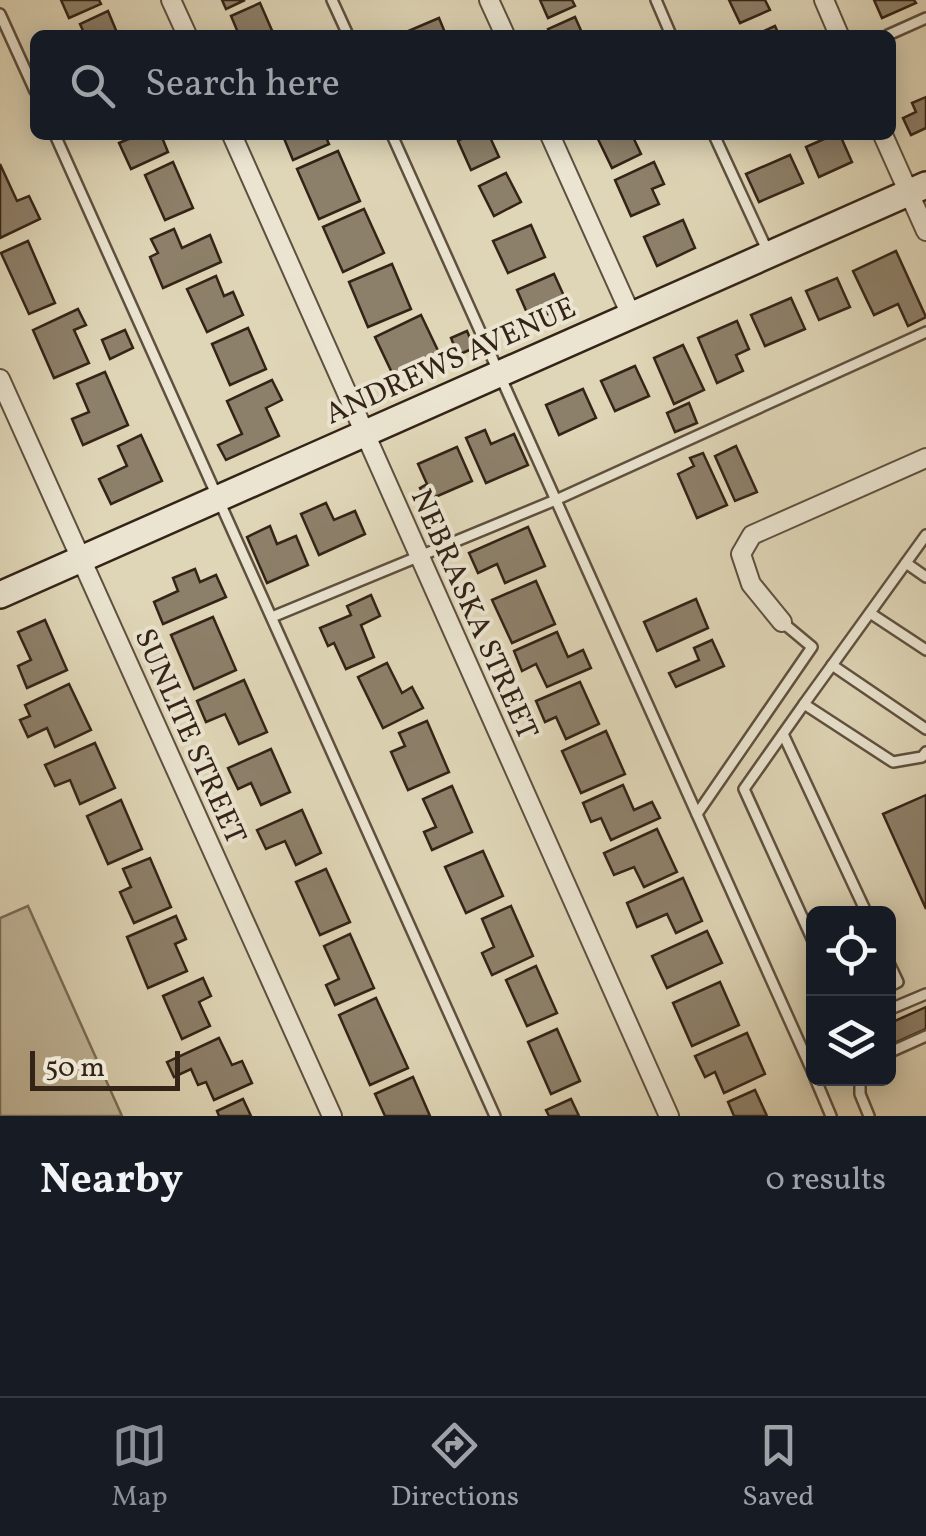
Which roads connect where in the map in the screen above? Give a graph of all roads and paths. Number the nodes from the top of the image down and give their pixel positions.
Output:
1 (172, 0) edge
2 (332, 0) edge
3 (490, 0) edge
4 (656, 0) edge
5 (824, 0) edge
6 (0, 14) edge
7 (926, 18) edge
8 (185, 30) edge
9 (346, 30) edge
10 (503, 30) edge
11 (669, 30) edge
12 (838, 30) edge
13 (896, 31) edge
14 (30, 80) edge
15 (57, 140) edge
16 (234, 140) edge
17 (394, 140) edge
18 (552, 140) edge
19 (716, 140) edge
20 (886, 140) edge
21 (917, 189) edge
22 (926, 231) edge
23 (769, 254) junction
24 (630, 315) junction
25 (926, 332) edge
26 (499, 374) junction
27 (0, 379) edge
28 (364, 434) junction
29 (926, 458) edge
30 (218, 498) junction
31 (558, 499) junction
32 (926, 536) edge
33 (418, 555) junction
34 (82, 559) junction
35 (906, 563) junction
36 (926, 577) edge
37 (0, 596) edge
38 (870, 613) junction
39 (272, 617) junction
40 (782, 622) joint
41 (926, 650) edge
42 (832, 665) junction
43 (804, 704) junction
44 (926, 729) edge
45 (784, 734) junction
46 (926, 752) edge
47 (697, 814) junction
48 (862, 906) edge
49 (806, 926) edge
50 (926, 994) edge
51 (896, 1007) edge
52 (926, 1036) edge
53 (806, 1046) edge
54 (801, 1048) junction
55 (896, 1049) edge
56 (806, 1059) edge
57 (818, 1086) edge
58 (860, 1086) edge
59 (332, 1116) edge
60 (495, 1116) edge
61 (668, 1116) edge
62 (832, 1116) edge
63 (869, 1116) edge

1 - 8 street
2 - 9 lane
3 - 10 street
4 - 11 lane
5 - 12 street
6 - 14 lane
7 - 13 lane
15 - 30 lane
16 - 28 street, NEBRASKA STREET
17 - 26 lane
18 - 24 street
19 - 23 lane
20 - 21 street
21 - 22 street
21 - 23 street, ANDREWS AVENUE
23 - 24 street, ANDREWS AVENUE
24 - 26 street, ANDREWS AVENUE
25 - 31 lane
26 - 28 street, ANDREWS AVENUE
26 - 31 lane
27 - 34 street, SUNLITE STREET
28 - 30 street, ANDREWS AVENUE
28 - 33 street, NEBRASKA STREET
29 - 40 street
30 - 34 street, ANDREWS AVENUE
30 - 39 lane
31 - 33 lane
31 - 47 lane
32 - 35 lane
33 - 39 lane
33 - 61 street, NEBRASKA STREET
34 - 37 street, ANDREWS AVENUE
34 - 59 street, SUNLITE STREET
35 - 36 lane
35 - 38 lane
38 - 41 lane
38 - 42 lane
39 - 60 lane
40 - 47 lane
42 - 43 lane
42 - 44 lane
43 - 45 lane
43 - 46 lane
45 - 48 lane
45 - 49 lane
47 - 54 lane
50 - 51 lane
52 - 55 lane
53 - 54 lane
54 - 56 lane
57 - 62 lane
58 - 63 lane

